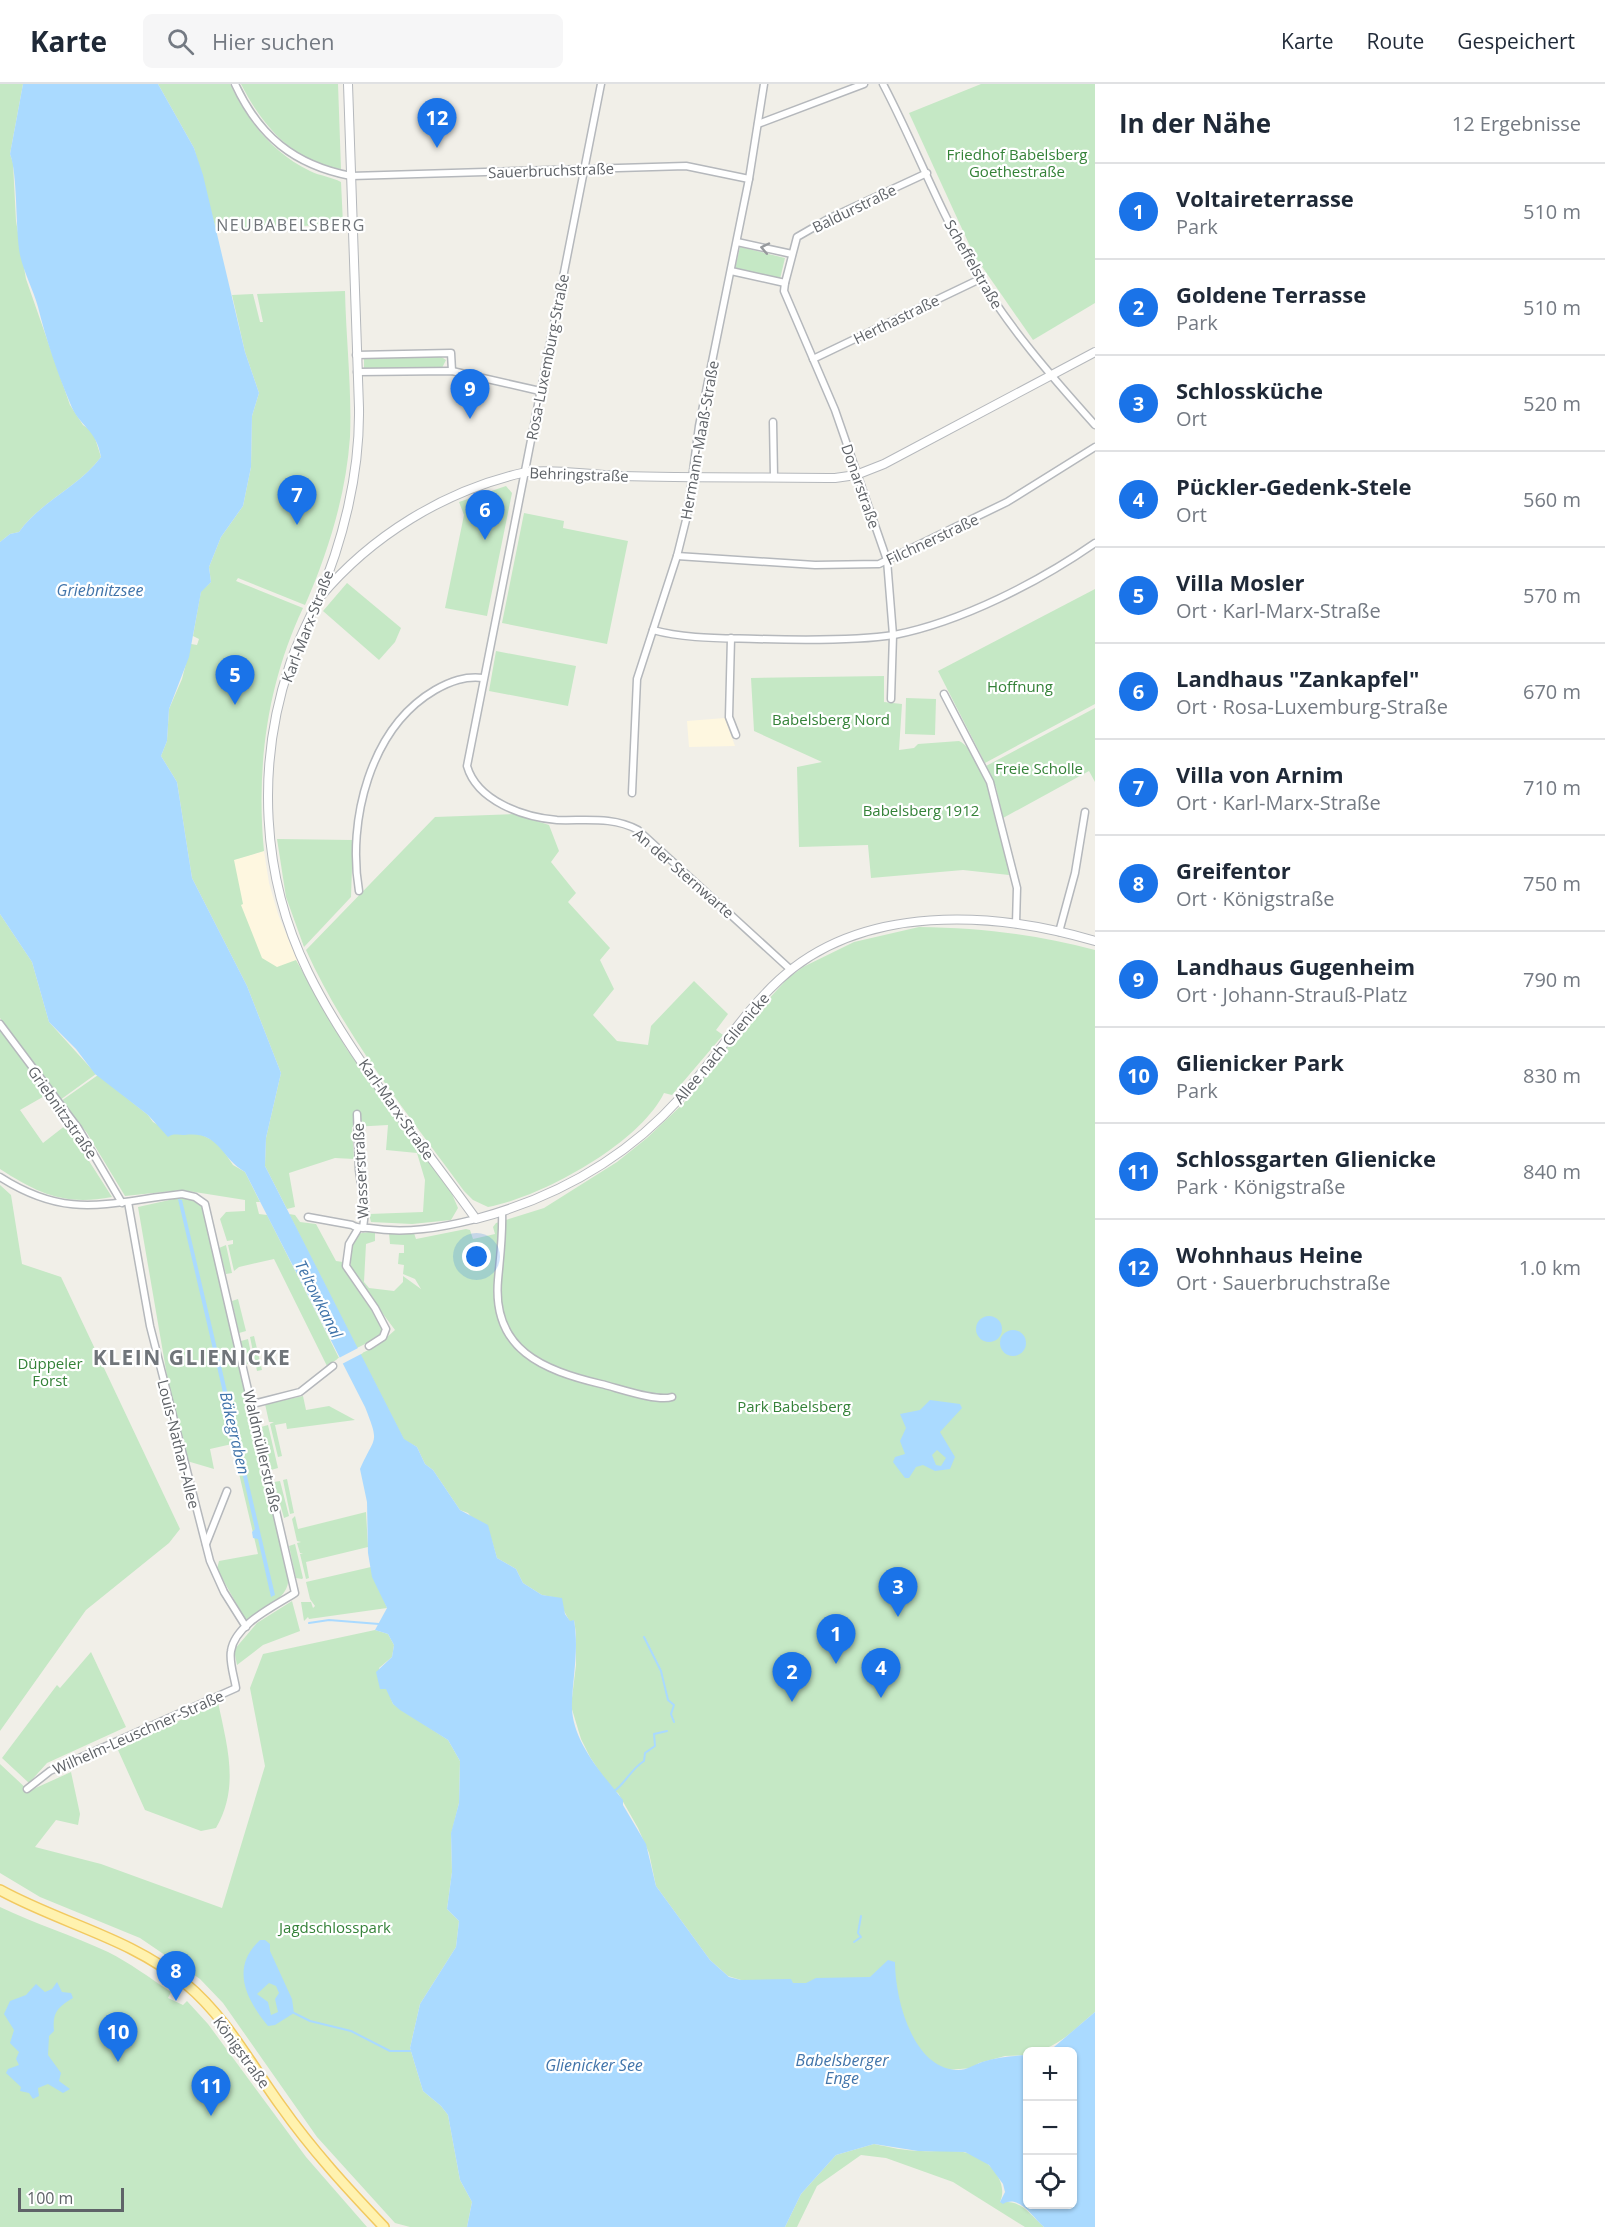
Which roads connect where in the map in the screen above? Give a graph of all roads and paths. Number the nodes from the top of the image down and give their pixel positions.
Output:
1 (235, 84) edge
2 (348, 84) edge
3 (601, 84) edge
4 (764, 84) edge
5 (864, 84) edge
6 (884, 84) edge
7 (758, 124) junction
8 (585, 168) junction
9 (927, 173) junction
10 (351, 176) junction
11 (749, 179) junction
12 (738, 242) junction
13 (792, 254) junction
14 (731, 271) junction
15 (980, 279) junction
16 (785, 283) junction
17 (1095, 352) edge
18 (356, 355) junction
19 (813, 358) junction
20 (452, 371) junction
21 (357, 372) junction
22 (1051, 376) junction
23 (540, 391) junction
24 (773, 422) dead end
25 (1095, 425) edge
26 (1095, 447) edge
27 (524, 472) junction
28 (856, 474) junction
29 (693, 476) junction
30 (774, 477) junction
31 (1095, 543) edge
32 (678, 556) junction
33 (887, 560) junction
34 (318, 600) junction
35 (653, 630) junction
36 (893, 635) junction
37 (731, 638) junction
38 (483, 678) junction
39 (944, 694) dead end
40 (891, 699) dead end
41 (736, 735) dead end
42 (632, 794) dead end
43 (1085, 812) dead end
44 (523, 813) joint
45 (359, 891) dead end
46 (1016, 924) junction
47 (1059, 932) junction
48 (1094, 940) edge
49 (791, 970) junction
50 (0, 1024) edge
51 (357, 1114) dead end
52 (0, 1178) edge
53 (125, 1202) junction
54 (502, 1212) junction
55 (308, 1216) dead end
56 (476, 1219) junction
57 (360, 1228) junction
58 (369, 1346) dead end
59 (333, 1366) dead end
60 (672, 1397) dead end
61 (253, 1404) junction
62 (227, 1491) dead end
63 (206, 1545) junction
64 (295, 1593) joint
65 (246, 1627) junction
66 (27, 1789) dead end
67 (0, 1890) edge
68 (384, 2227) edge

1 - 10 street, Sauerbruchstraße
2 - 10 street, Karl-Marx-Straße
3 - 8 street, Rosa-Luxemburg-Straße
4 - 7 street, Hermann-Maaß-Straße
5 - 7 street
6 - 9 street, Scheffelstraße
7 - 11 street, Hermann-Maaß-Straße
8 - 10 street, Sauerbruchstraße
8 - 11 street, Sauerbruchstraße
8 - 23 street, Rosa-Luxemburg-Straße
9 - 13 street, Baldurstraße
9 - 15 street, Scheffelstraße
10 - 18 street, Karl-Marx-Straße
11 - 12 street, Hermann-Maaß-Straße
13 -> 12 street
12 - 14 street, Hermann-Maaß-Straße
13 - 16 street
14 - 16 street
14 - 29 street, Hermann-Maaß-Straße
15 - 19 street, Herthastraße
15 - 22 street, Scheffelstraße
16 - 19 street, Donarstraße
17 - 22 street, Behringstraße
18 - 20 street
18 - 21 street, Karl-Marx-Straße
19 - 28 street, Donarstraße
20 - 21 street
20 - 23 street
21 - 34 street, Karl-Marx-Straße
22 - 25 street, Scheffelstraße
22 - 28 street, Behringstraße
23 - 27 street, Rosa-Luxemburg-Straße
24 - 30 street
26 - 33 street, Filchnerstraße
27 - 29 street, Behringstraße
27 - 34 street, Behringstraße
27 - 38 street, Rosa-Luxemburg-Straße
28 - 30 street, Behringstraße
28 - 33 street, Donarstraße
29 - 30 street, Behringstraße
29 - 32 street, Hermann-Maaß-Straße
31 - 36 street
32 - 33 street, Filchnerstraße
32 - 35 street, Hermann-Maaß-Straße
33 - 36 street, Donarstraße
34 - 56 street, Karl-Marx-Straße
35 - 37 street
35 - 42 street, Hermann-Maaß-Straße
36 - 37 street
36 - 40 street, Donarstraße
37 - 41 street
38 - 44 street, Rosa-Luxemburg-Straße
38 - 45 street
39 - 46 street
43 - 47 street
44 - 49 street, An der Sternwarte
46 - 47 street, Allee nach Glienicke
46 - 49 street, Allee nach Glienicke
47 - 48 street, Allee nach Glienicke
49 - 54 street, Allee nach Glienicke
50 - 53 street, Griebnitzstraße
51 - 57 street, Wasserstraße
52 - 53 street
53 - 61 street, Waldmüllerstraße
53 - 63 street, Louis-Nathan-Allee
54 - 56 street, Allee nach Glienicke
54 - 60 street
55 - 57 street, Allee nach Glienicke
56 - 57 street, Allee nach Glienicke
57 - 58 street
59 - 61 street
61 - 64 street, Waldmüllerstraße
62 - 63 street, Louis-Nathan-Allee
63 - 65 street, Louis-Nathan-Allee
64 - 65 street, Wilhelm-Leuschner-Straße
65 - 66 street, Wilhelm-Leuschner-Straße
67 - 68 main road, Königstraße

